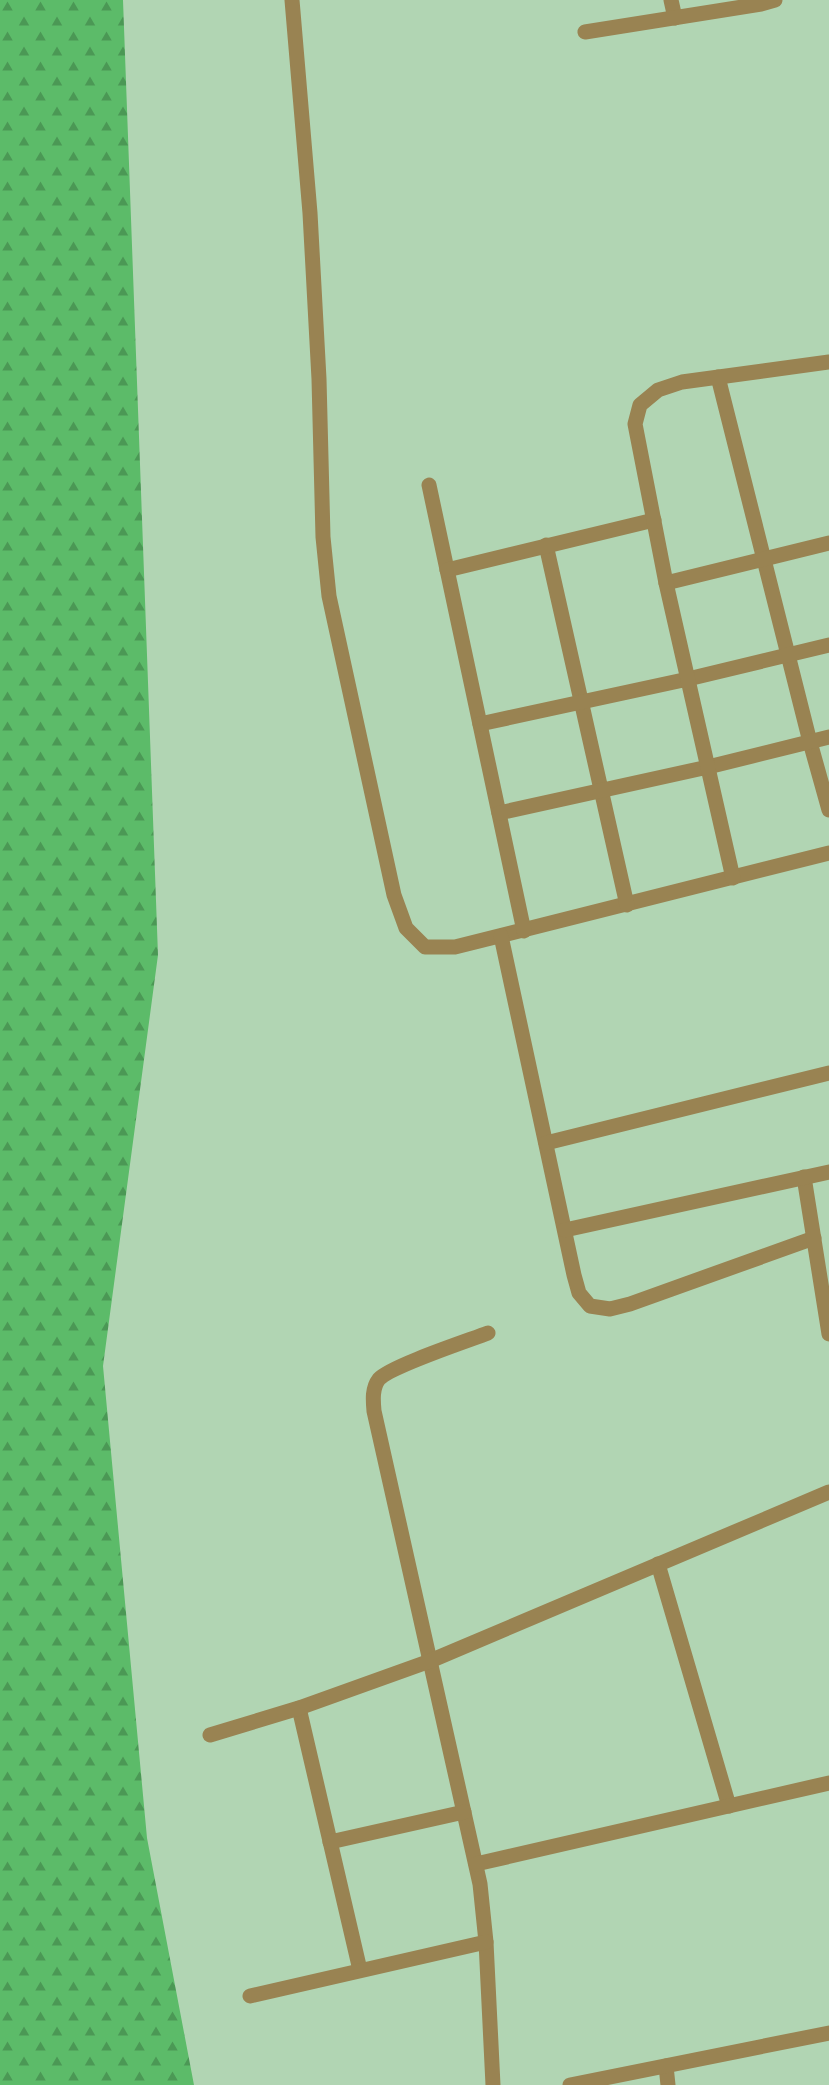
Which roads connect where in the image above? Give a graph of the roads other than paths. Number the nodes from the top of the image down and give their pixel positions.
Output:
1 (292, 0) edge
2 (670, 0) edge
3 (775, 0) edge
4 (675, 18) junction
5 (585, 32) dead end
6 (829, 362) edge
7 (718, 377) junction
8 (429, 485) dead end
9 (654, 520) junction
10 (829, 543) edge
11 (546, 546) junction
12 (765, 559) junction
13 (447, 570) junction
14 (666, 583) junction
15 (829, 645) edge
16 (789, 655) junction
17 (688, 679) junction
18 (582, 702) junction
19 (480, 724) junction
20 (829, 737) edge
21 (810, 742) junction
22 (708, 767) junction
23 (602, 789) junction
24 (829, 810) edge
25 (499, 813) junction
26 (829, 853) edge
27 (733, 878) junction
28 (627, 905) junction
29 (524, 931) junction
30 (501, 936) junction
31 (829, 1073) edge
32 (546, 1143) junction
33 (829, 1172) edge
34 (804, 1177) junction
35 (565, 1230) junction
36 (814, 1238) junction
37 (824, 1267) edge
38 (488, 1333) dead end
39 (829, 1334) edge
40 (829, 1492) edge
41 (658, 1564) junction
42 (430, 1661) junction
43 (299, 1708) junction
44 (210, 1735) dead end
45 (829, 1783) edge
46 (729, 1806) junction
47 (464, 1812) junction
48 (330, 1842) junction
49 (476, 1864) junction
50 (486, 1942) junction
51 (360, 1970) junction
52 (250, 1996) dead end
53 (829, 2033) edge
54 (666, 2066) junction
55 (493, 2085) edge
56 (570, 2085) edge
57 (668, 2085) edge

1 - 30 street
2 - 4 street
3 - 4 street
4 - 5 street
6 - 7 street
7 - 9 street
7 - 12 street
8 - 13 street
9 - 11 street
9 - 14 street
10 - 12 street
11 - 13 street
11 - 18 street
12 - 14 street
12 - 16 street
13 - 19 street
14 - 17 street
15 - 16 street
16 - 17 street
16 - 21 street
17 - 18 street
17 - 22 street
18 - 19 street
18 - 23 street
19 - 25 street
20 - 21 street
21 - 22 street
21 - 24 street
22 - 23 street
22 - 27 street
23 - 25 street
23 - 28 street
25 - 29 street
26 - 27 street
27 - 28 street
28 - 29 street
29 - 30 street
30 - 32 street
31 - 32 street
32 - 35 street
33 - 34 street
34 - 35 street
34 - 36 street
35 - 36 street
36 - 37 street
37 - 39 street
38 - 42 street
40 - 41 street
41 - 42 street
41 - 46 street
42 - 43 street
42 - 47 street
43 - 44 street
43 - 48 street
45 - 46 street
46 - 49 street
47 - 48 street
47 - 49 street
48 - 51 street
49 - 50 street
50 - 51 street
50 - 55 street
51 - 52 street
53 - 54 street
54 - 56 street
54 - 57 street

